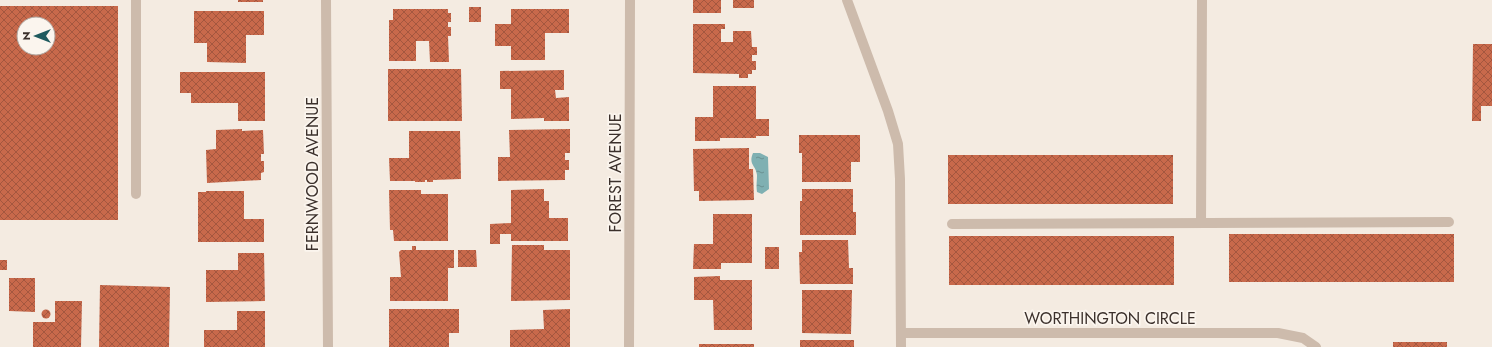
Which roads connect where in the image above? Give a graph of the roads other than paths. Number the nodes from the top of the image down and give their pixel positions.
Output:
1 (136, 0) edge
2 (326, 0) edge
3 (630, 0) edge
4 (847, 0) edge
5 (1202, 0) edge
6 (136, 194) dead end
7 (1450, 222) dead end
8 (1201, 223) junction
9 (952, 224) dead end
10 (901, 333) junction
11 (328, 347) edge
12 (629, 347) edge
13 (901, 347) edge
14 (1316, 347) edge

1 - 6 street
2 - 11 street, FERNWOOD AVENUE
3 - 12 street, FOREST AVENUE
4 - 10 street
5 - 8 street
7 - 8 street
8 - 9 street
10 - 13 street
10 - 14 street, WORTHINGTON CIRCLE

